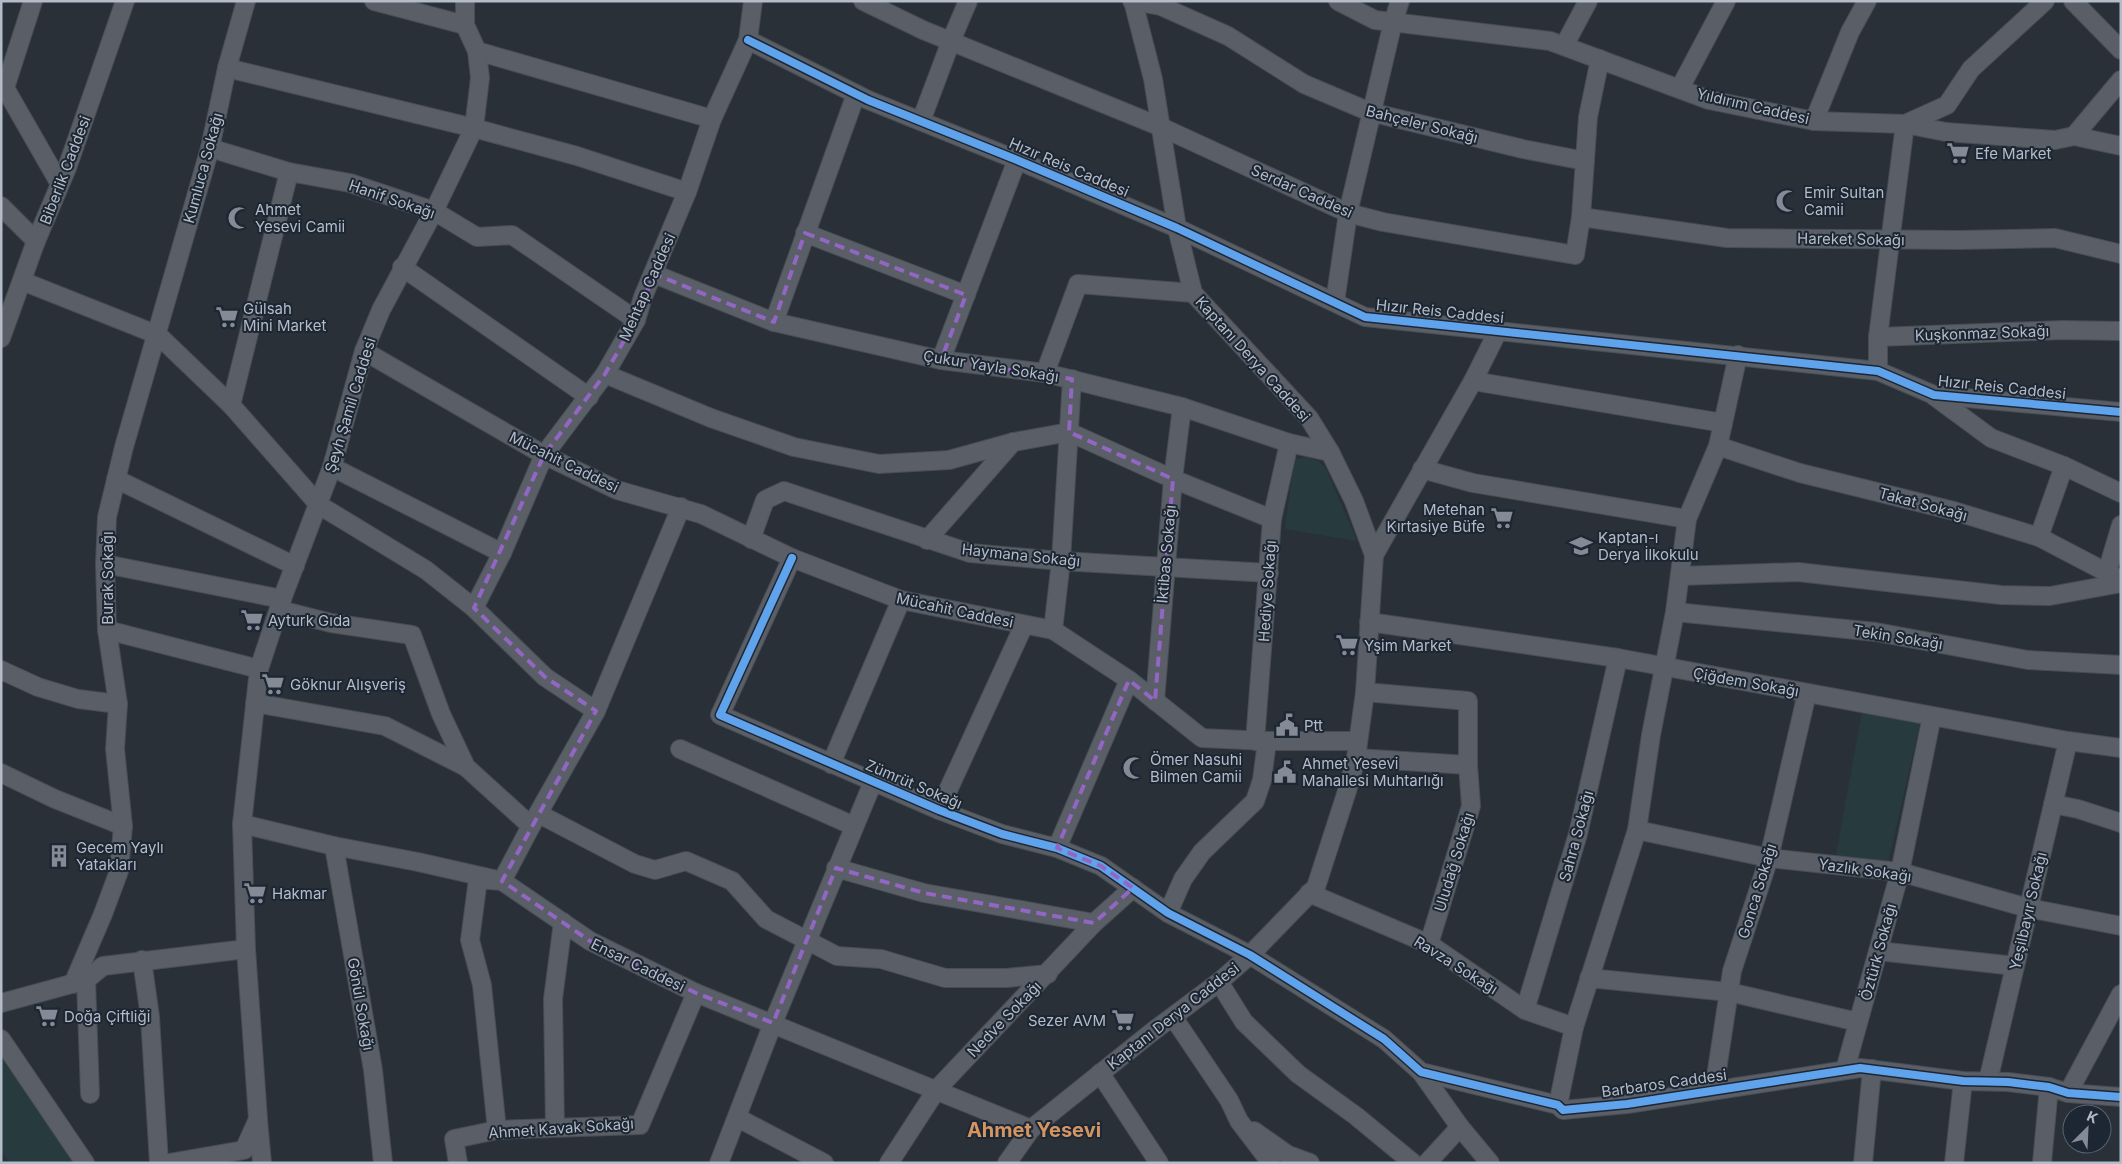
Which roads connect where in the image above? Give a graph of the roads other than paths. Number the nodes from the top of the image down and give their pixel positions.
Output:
1 (33, 1) edge
2 (125, 1) edge
3 (246, 1) edge
4 (374, 1) edge
5 (465, 1) edge
6 (753, 1) edge
7 (863, 1) edge
8 (968, 1) edge
9 (1133, 1) edge
10 (1338, 1) edge
11 (1400, 1) edge
12 (1588, 1) edge
13 (1726, 1) edge
14 (1867, 1) edge
15 (2045, 1) edge
16 (2073, 1) edge
17 (1393, 22) junction
18 (465, 25) junction
19 (748, 40) junction
20 (950, 41) junction
21 (1564, 46) junction
22 (2121, 50) edge
23 (477, 51) junction
24 (1600, 59) junction
25 (227, 68) junction
26 (2121, 80) edge
27 (3, 85) edge
28 (1680, 88) junction
29 (856, 94) junction
30 (1370, 112) junction
31 (712, 119) junction
32 (921, 121) junction
33 (1814, 121) junction
34 (1905, 124) junction
35 (1161, 127) junction
36 (474, 128) junction
37 (2074, 136) junction
38 (2121, 146) edge
39 (210, 148) junction
40 (1017, 160) junction
41 (1585, 161) junction
42 (289, 172) junction
43 (60, 184) junction
44 (687, 192) junction
45 (1, 206) edge
46 (434, 211) junction
47 (1348, 213) junction
48 (1581, 217) junction
49 (1177, 228) junction
50 (805, 233) junction
51 (1890, 240) junction
52 (36, 241) junction
53 (2121, 254) edge
54 (402, 267) junction
55 (654, 274) junction
56 (22, 281) junction
57 (1193, 293) junction
58 (966, 295) junction
59 (1335, 302) junction
60 (636, 320) junction
61 (774, 322) junction
62 (1498, 331) junction
63 (2121, 331) edge
64 (158, 335) junction
65 (1878, 337) junction
66 (1, 338) edge
67 (364, 351) junction
68 (1738, 356) junction
69 (941, 360) junction
70 (1878, 371) junction
71 (1046, 373) junction
72 (605, 374) junction
73 (1072, 379) junction
74 (1473, 381) junction
75 (1934, 395) junction
76 (589, 397) junction
77 (231, 405) junction
78 (1182, 407) junction
79 (2120, 410) edge
80 (1723, 423) junction
81 (1069, 432) junction
82 (1014, 442) junction
83 (1289, 443) junction
84 (1718, 446) junction
85 (1330, 452) junction
86 (544, 455) junction
87 (2064, 466) junction
88 (332, 468) junction
89 (1422, 469) junction
90 (116, 479) junction
91 (1172, 479) junction
92 (2121, 493) edge
93 (319, 505) junction
94 (681, 508) junction
95 (1272, 519) junction
96 (1687, 519) junction
97 (2121, 525) edge
98 (2039, 537) junction
99 (751, 539) junction
100 (927, 540) junction
101 (502, 553) junction
102 (1374, 555) junction
103 (792, 558) junction
104 (1061, 561) junction
105 (104, 564) junction
106 (295, 566) junction
107 (1165, 567) junction
108 (1268, 573) junction
109 (1680, 576) junction
110 (2116, 578) edge
111 (901, 600) junction
112 (281, 604) junction
113 (474, 608) junction
114 (1675, 612) junction
115 (1369, 622) junction
116 (1024, 624) junction
117 (107, 630) junction
118 (1054, 630) junction
119 (1618, 658) junction
120 (2121, 664) edge
121 (1664, 667) junction
122 (259, 669) junction
123 (1, 670) edge
124 (1129, 680) junction
125 (1365, 692) junction
126 (1807, 692) junction
127 (1154, 701) junction
128 (255, 703) junction
129 (118, 704) junction
130 (596, 711) junction
131 (1932, 716) junction
132 (1357, 740) junction
133 (1261, 741) junction
134 (2068, 741) junction
135 (2121, 748) edge
136 (680, 749) dead end
137 (1356, 758) junction
138 (831, 764) junction
139 (1468, 765) junction
140 (466, 767) junction
141 (1, 773) edge
142 (873, 782) junction
143 (2053, 804) junction
144 (939, 810) junction
145 (535, 820) junction
146 (2121, 823) edge
147 (242, 824) junction
148 (123, 826) junction
149 (854, 826) junction
150 (1636, 830) junction
151 (334, 846) junction
152 (1057, 848) junction
153 (1769, 858) junction
154 (836, 868) junction
155 (1900, 872) junction
156 (502, 881) junction
157 (1133, 888) junction
158 (1309, 893) junction
159 (2028, 908) junction
160 (1168, 913) junction
161 (563, 922) junction
162 (1094, 923) junction
163 (2121, 926) edge
164 (807, 941) junction
165 (1428, 944) junction
166 (246, 949) junction
167 (1878, 951) junction
168 (1250, 954) junction
169 (142, 960) junction
170 (2015, 966) junction
171 (1048, 974) junction
172 (1589, 978) junction
173 (79, 982) junction
174 (1219, 982) junction
175 (1729, 992) junction
176 (696, 993) junction
177 (2121, 994) edge
178 (1, 1003) edge
179 (1525, 1010) junction
180 (1173, 1017) junction
181 (1858, 1022) junction
182 (773, 1023) junction
183 (1574, 1028) junction
184 (1, 1040) edge
185 (1845, 1070) junction
186 (1872, 1070) junction
187 (1421, 1072) junction
188 (1100, 1073) junction
189 (1988, 1081) junction
190 (1964, 1082) junction
191 (2049, 1087) junction
192 (937, 1089) junction
193 (1714, 1090) junction
194 (2068, 1093) junction
195 (90, 1094) dead end
196 (2121, 1097) edge
197 (1558, 1104) junction
198 (738, 1118) junction
199 (258, 1119) junction
200 (1239, 1121) junction
201 (555, 1127) junction
202 (1460, 1127) junction
203 (1031, 1129) junction
204 (497, 1130) junction
205 (85, 1163) edge
206 (159, 1163) edge
207 (169, 1163) edge
208 (262, 1163) edge
209 (383, 1163) edge
210 (458, 1163) edge
211 (720, 1163) edge
212 (824, 1163) edge
213 (889, 1163) edge
214 (1007, 1163) edge
215 (1159, 1163) edge
216 (1271, 1163) edge
217 (1310, 1163) edge
218 (1413, 1163) edge
219 (1428, 1163) edge
220 (1490, 1163) edge
221 (1863, 1163) edge
222 (1954, 1163) edge
223 (2042, 1163) edge

1 - 27 street
2 - 43 street, Biberlik Caddesi
3 - 25 street, Kumluca Sokağı
4 - 18 street
5 - 18 street, Şeyh Şamil Caddesi
6 - 19 street, Mehtap Caddesi
7 - 20 street, Serdar Caddesi
8 - 20 street
9 - 30 street, Bahçeler Sokağı
9 - 35 street, Kaptanı Derya Caddesi
10 - 17 street, Yıldırım Caddesi
11 - 17 street
12 - 21 street
13 - 28 street
14 - 33 street
15 - 34 street
16 - 22 street
17 - 21 street, Yıldırım Caddesi
17 - 30 street
18 - 23 street, Şeyh Şamil Caddesi
19 - 29 street, Hızır Reis Caddesi
19 - 31 street, Mehtap Caddesi
20 - 32 street
20 - 35 street, Serdar Caddesi
21 - 24 street, Yıldırım Caddesi
23 - 31 street
23 - 36 street, Şeyh Şamil Caddesi
24 - 28 street, Yıldırım Caddesi
24 - 41 street, Serdar Caddesi
25 - 36 street
25 - 39 street, Kumluca Sokağı
26 - 37 street
27 - 43 street
28 - 33 street, Yıldırım Caddesi
29 - 32 street, Hızır Reis Caddesi
29 - 50 street
30 - 41 street, Bahçeler Sokağı
30 - 47 street
31 - 44 street, Mehtap Caddesi
32 - 40 street, Hızır Reis Caddesi
33 - 34 street, Yıldırım Caddesi
34 - 37 street, Yıldırım Caddesi
34 - 51 street
35 - 47 street, Serdar Caddesi
35 - 49 street, Kaptanı Derya Caddesi
36 - 44 street
36 - 46 street, Şeyh Şamil Caddesi
37 - 38 street, Yıldırım Caddesi
39 - 42 street, Hanif Sokağı
39 - 64 street, Kumluca Sokağı
40 - 49 street, Hızır Reis Caddesi
40 - 58 street
41 - 48 street, Serdar Caddesi
42 - 46 street, Hanif Sokağı
42 - 77 street
43 - 52 street, Biberlik Caddesi
44 - 55 street, Mehtap Caddesi
45 - 52 street
46 - 54 street, Şeyh Şamil Caddesi
46 - 60 street, Hanif Sokağı
47 - 48 street, Serdar Caddesi
47 - 59 street
48 - 51 street, Hareket Sokağı
49 - 57 street, Kaptanı Derya Caddesi
49 - 59 street, Hızır Reis Caddesi
50 - 58 street
50 - 61 street
51 - 53 street, Hareket Sokağı
51 - 65 street
52 - 56 street, Biberlik Caddesi
54 - 67 street, Şeyh Şamil Caddesi
54 - 76 street
55 - 60 street, Mehtap Caddesi
55 - 61 street, Çukur Yayla Sokağı
56 - 64 street
56 - 66 street, Biberlik Caddesi
57 - 71 street
57 - 85 street, Kaptanı Derya Caddesi
58 - 69 street
59 - 62 street, Hızır Reis Caddesi
60 - 72 street, Mehtap Caddesi
61 - 69 street, Çukur Yayla Sokağı
62 - 68 street, Hızır Reis Caddesi
62 - 74 street
63 - 65 street, Kuşkonmaz Sokağı
64 - 77 street
64 - 90 street, Burak Sokağı
65 - 70 street
67 - 86 street, Mücahit Caddesi
67 - 88 street, Şeyh Şamil Caddesi
68 - 70 street, Hızır Reis Caddesi
68 - 80 street
69 - 71 street, Çukur Yayla Sokağı
70 - 75 street, Hızır Reis Caddesi
71 - 73 street, Çukur Yayla Sokağı
72 - 76 street, Mehtap Caddesi
72 - 82 street
73 - 78 street, Çukur Yayla Sokağı
73 - 81 street
74 - 80 street
74 - 89 street
75 - 79 street, Hızır Reis Caddesi
75 - 87 street
76 - 86 street, Mehtap Caddesi
77 - 93 street
78 - 83 street, Çukur Yayla Sokağı
78 - 91 street, İktibas Sokağı
80 - 84 street
81 - 82 street
81 - 91 street
81 - 104 street
82 - 100 street
83 - 85 street, Çukur Yayla Sokağı
83 - 95 street, Hediye Sokağı
84 - 96 street
84 - 98 street, Takat Sokağı
85 - 102 street, Kaptanı Derya Caddesi
86 - 94 street, Mücahit Caddesi
86 - 101 street, Mehtap Caddesi
87 - 92 street
87 - 98 street
88 - 93 street, Şeyh Şamil Caddesi
88 - 101 street
89 - 96 street
89 - 102 street
90 - 105 street, Burak Sokağı
90 - 106 street
91 - 95 street
91 - 107 street, İktibas Sokağı
93 - 106 street, Şeyh Şamil Caddesi
93 - 113 street
94 - 99 street, Mücahit Caddesi
94 - 130 street
95 - 108 street, Hediye Sokağı
96 - 109 street
97 - 110 street
98 - 110 street, Takat Sokağı
99 - 100 street, Haymana Sokağı
99 - 103 street, Mücahit Caddesi
100 - 104 street, Haymana Sokağı
101 - 113 street, Mehtap Caddesi
102 - 115 street, Kaptanı Derya Caddesi
103 - 111 street, Mücahit Caddesi
103 - 138 street, Zümrüt Sokağı
104 - 107 street, Haymana Sokağı
104 - 118 street
105 - 112 street
105 - 117 street, Burak Sokağı
106 - 112 street, Şeyh Şamil Caddesi
107 - 108 street, Haymana Sokağı
107 - 127 street, İktibas Sokağı
108 - 133 street, Hediye Sokağı
109 - 110 street
109 - 114 street
111 - 116 street, Mücahit Caddesi
111 - 138 street
112 - 122 street, Şeyh Şamil Caddesi
112 - 140 street
113 - 130 street
114 - 120 street, Tekin Sokağı
114 - 121 street
115 - 119 street, Çiğdem Sokağı
115 - 125 street, Kaptanı Derya Caddesi
116 - 118 street, Mücahit Caddesi
116 - 144 street
117 - 122 street
117 - 129 street, Burak Sokağı
118 - 124 street, Mücahit Caddesi
119 - 121 street, Çiğdem Sokağı
119 - 179 street, Sahra Sokağı
121 - 126 street, Çiğdem Sokağı
121 - 150 street
122 - 128 street, Şeyh Şamil Caddesi
123 - 129 street
124 - 127 street, Mücahit Caddesi
124 - 152 street
125 - 132 street, Kaptanı Derya Caddesi
125 - 139 street, Uludağ Sokağı
126 - 131 street, Çiğdem Sokağı
126 - 153 street, Gonca Sokağı
127 - 133 street, Mücahit Caddesi
128 - 140 street
128 - 147 street, Şeyh Şamil Caddesi
129 - 148 street, Burak Sokağı
130 - 145 street
131 - 134 street, Çiğdem Sokağı
131 - 155 street, Öztürk Sokağı
132 - 133 street, Mücahit Caddesi
132 - 137 street, Kaptanı Derya Caddesi
133 - 160 street, Hediye Sokağı
134 - 135 street, Çiğdem Sokağı
134 - 143 street, Yeşilbayır Sokağı
136 - 149 street
137 - 139 street
137 - 158 street, Kaptanı Derya Caddesi
138 - 142 street, Zümrüt Sokağı
139 - 165 street, Uludağ Sokağı
140 - 145 street
141 - 148 street
142 - 144 street, Zümrüt Sokağı
142 - 149 street
143 - 146 street
143 - 159 street, Yeşilbayır Sokağı
144 - 152 street, Zümrüt Sokağı
145 - 156 street
145 - 164 street
147 - 151 street, Ensar Caddesi
147 - 166 street, Şeyh Şamil Caddesi
148 - 173 street, Burak Sokağı
149 - 154 street
150 - 153 street, Yazlık Sokağı
150 - 172 street
151 - 156 street, Ensar Caddesi
151 - 209 street, Gönül Sokağı
152 - 157 street, Zümrüt Sokağı
153 - 155 street, Yazlık Sokağı
153 - 175 street, Gonca Sokağı
154 - 162 street
154 - 164 street
155 - 159 street, Yazlık Sokağı
155 - 167 street, Öztürk Sokağı
156 - 161 street, Ensar Caddesi
156 - 204 street
157 - 160 street, Zümrüt Sokağı
157 - 162 street, Nedve Sokağı
158 - 165 street, Ravza Sokağı
158 - 168 street, Kaptanı Derya Caddesi
159 - 163 street, Yazlık Sokağı
159 - 170 street, Yeşilbayır Sokağı
160 - 168 street, Zümrüt Sokağı
161 - 176 street, Ensar Caddesi
161 - 201 street
162 - 171 street, Nedve Sokağı
164 - 171 street
164 - 182 street
165 - 179 street, Ravza Sokağı
166 - 169 street
166 - 199 street, Şeyh Şamil Caddesi
167 - 170 street
167 - 181 street, Öztürk Sokağı
168 - 174 street, Kaptanı Derya Caddesi
168 - 187 street, Barbaros Caddesi
169 - 173 street
169 - 206 street
170 - 189 street, Yeşilbayır Sokağı
171 - 192 street, Nedve Sokağı
172 - 175 street
172 - 183 street
173 - 178 street
173 - 195 street
174 - 180 street, Kaptanı Derya Caddesi
174 - 218 street
175 - 181 street
175 - 193 street, Gonca Sokağı
176 - 182 street, Ensar Caddesi
176 - 201 street, Ahmet Kavak Sokağı
177 - 194 street
179 - 183 street, Ravza Sokağı
180 - 188 street, Kaptanı Derya Caddesi
180 - 200 street
181 - 185 street, Öztürk Sokağı
182 - 192 street, Ensar Caddesi
182 - 198 street
183 - 197 street
184 - 205 street
185 - 186 street, Barbaros Caddesi
185 - 193 street, Barbaros Caddesi
186 - 190 street, Barbaros Caddesi
186 - 221 street
187 - 197 street, Barbaros Caddesi
187 - 202 street
188 - 203 street, Kaptanı Derya Caddesi
188 - 215 street
189 - 190 street, Barbaros Caddesi
189 - 191 street, Barbaros Caddesi
190 - 222 street
191 - 194 street, Barbaros Caddesi
191 - 223 street
192 - 203 street, Ensar Caddesi
192 - 213 street, Nedve Sokağı
193 - 197 street, Barbaros Caddesi
194 - 196 street, Barbaros Caddesi
198 - 211 street
198 - 212 street
199 - 207 street
199 - 208 street
200 - 216 street
200 - 217 street
201 - 204 street, Ahmet Kavak Sokağı
202 - 219 street
202 - 220 street
203 - 214 street, Kaptanı Derya Caddesi
204 - 210 street, Ahmet Kavak Sokağı

